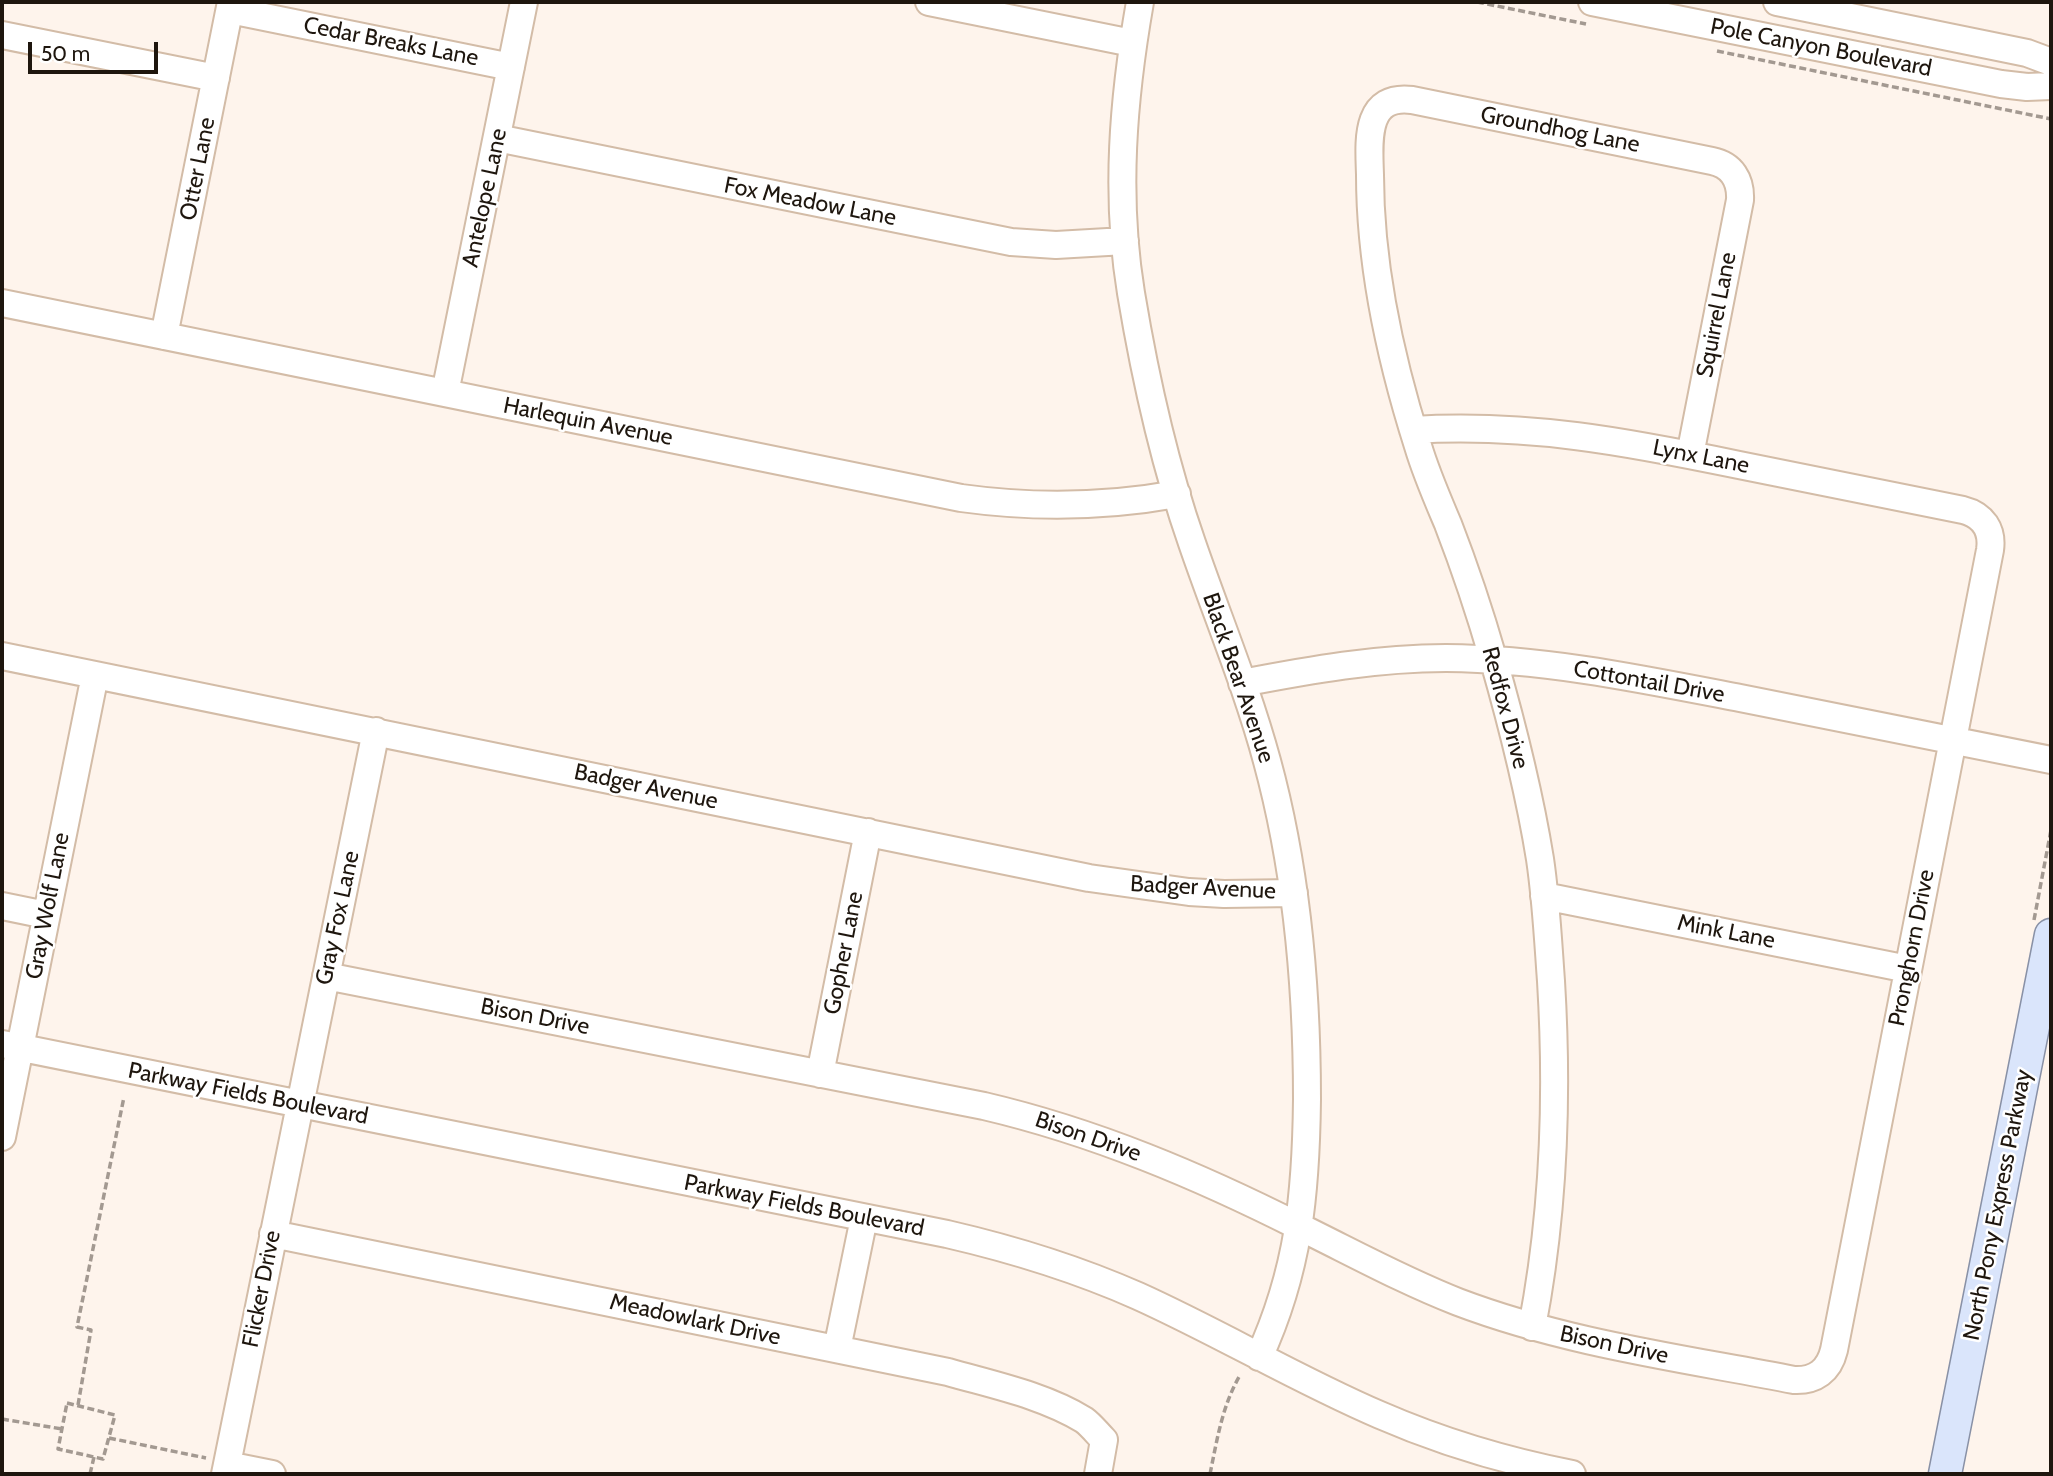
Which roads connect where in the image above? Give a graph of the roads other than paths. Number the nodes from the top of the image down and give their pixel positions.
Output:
1 (524, 2) edge
2 (929, 2) edge
3 (1140, 2) edge
4 (1777, 2) edge
5 (231, 6) edge
6 (1589, 13) edge
7 (2, 35) edge
8 (1132, 43) junction
9 (2051, 62) edge
10 (511, 67) junction
11 (216, 79) junction
12 (2051, 86) edge
13 (1381, 107) joint
14 (497, 138) junction
15 (1735, 176) joint
16 (1125, 241) junction
17 (2, 303) edge
18 (164, 336) junction
19 (445, 393) junction
20 (1413, 430) junction
21 (1690, 455) junction
22 (1177, 494) junction
23 (1983, 521) joint
24 (2, 656) edge
25 (1494, 660) junction
26 (95, 675) junction
27 (1242, 683) junction
28 (376, 731) junction
29 (1953, 740) junction
30 (2051, 760) edge
31 (868, 832) junction
32 (1294, 893) junction
33 (1544, 896) junction
34 (2, 906) edge
35 (46, 915) junction
36 (2051, 935) edge
37 (1908, 969) junction
38 (326, 976) junction
39 (11, 1046) edge
40 (820, 1074) junction
41 (300, 1105) junction
42 (2, 1136) edge
43 (864, 1218) junction
44 (1299, 1226) junction
45 (273, 1234) junction
46 (1532, 1327) junction
47 (837, 1349) junction
48 (1259, 1356) junction
49 (1821, 1374) joint
50 (221, 1466) edge
51 (272, 1474) edge
52 (1098, 1474) edge
53 (1572, 1474) edge
54 (1945, 1474) edge

1 - 10 street, Antelope Lane
2 - 8 street
3 - 8 street, Black Bear Avenue
4 - 9 street, Pole Canyon Boulevard
5 - 10 street, Cedar Breaks Lane
5 - 11 street, Otter Lane
6 - 12 street, Pole Canyon Boulevard
7 - 11 street
8 - 16 street, Black Bear Avenue
10 - 14 street, Antelope Lane
11 - 18 street, Otter Lane
13 - 15 street, Groundhog Lane
13 - 20 street, Redfox Drive
14 - 16 street, Fox Meadow Lane
14 - 19 street, Antelope Lane
15 - 21 street, Squirrel Lane
16 - 22 street, Black Bear Avenue
17 - 18 street, Harlequin Avenue
18 - 19 street, Harlequin Avenue
19 - 22 street, Harlequin Avenue
20 - 21 street, Lynx Lane
20 - 25 street, Redfox Drive
21 - 23 street, Lynx Lane
22 - 27 street, Black Bear Avenue
23 - 29 street, Pronghorn Drive
24 - 26 street, Badger Avenue
25 - 27 street, Cottontail Drive
25 - 29 street, Cottontail Drive
25 - 33 street, Redfox Drive
26 - 28 street, Badger Avenue
26 - 35 street, Gray Wolf Lane
27 - 32 street, Black Bear Avenue
28 - 31 street, Badger Avenue
28 - 38 street, Gray Fox Lane
29 - 30 street, Cottontail Drive
29 - 37 street, Pronghorn Drive
31 - 32 street, Badger Avenue
31 - 40 street, Gopher Lane
32 - 44 street, Black Bear Avenue
33 - 37 street, Mink Lane
33 - 46 street, Redfox Drive
34 - 35 street
35 - 39 street, Gray Wolf Lane
36 - 54 main road, North Pony Express Parkway
37 - 49 street, Pronghorn Drive
38 - 40 street, Bison Drive
38 - 41 street, Gray Fox Lane
39 - 41 street, Parkway Fields Boulevard
39 - 42 street, Gray Wolf Lane
40 - 44 street, Bison Drive
41 - 43 street, Parkway Fields Boulevard
41 - 45 street, Flicker Drive
43 - 47 street
43 - 48 street, Parkway Fields Boulevard
44 - 46 street, Bison Drive
44 - 48 street, Black Bear Avenue
45 - 47 street, Meadowlark Drive
45 - 50 street, Flicker Drive
46 - 49 street, Bison Drive
47 - 52 street, Meadowlark Drive
48 - 53 street, Parkway Fields Boulevard
50 - 51 street

